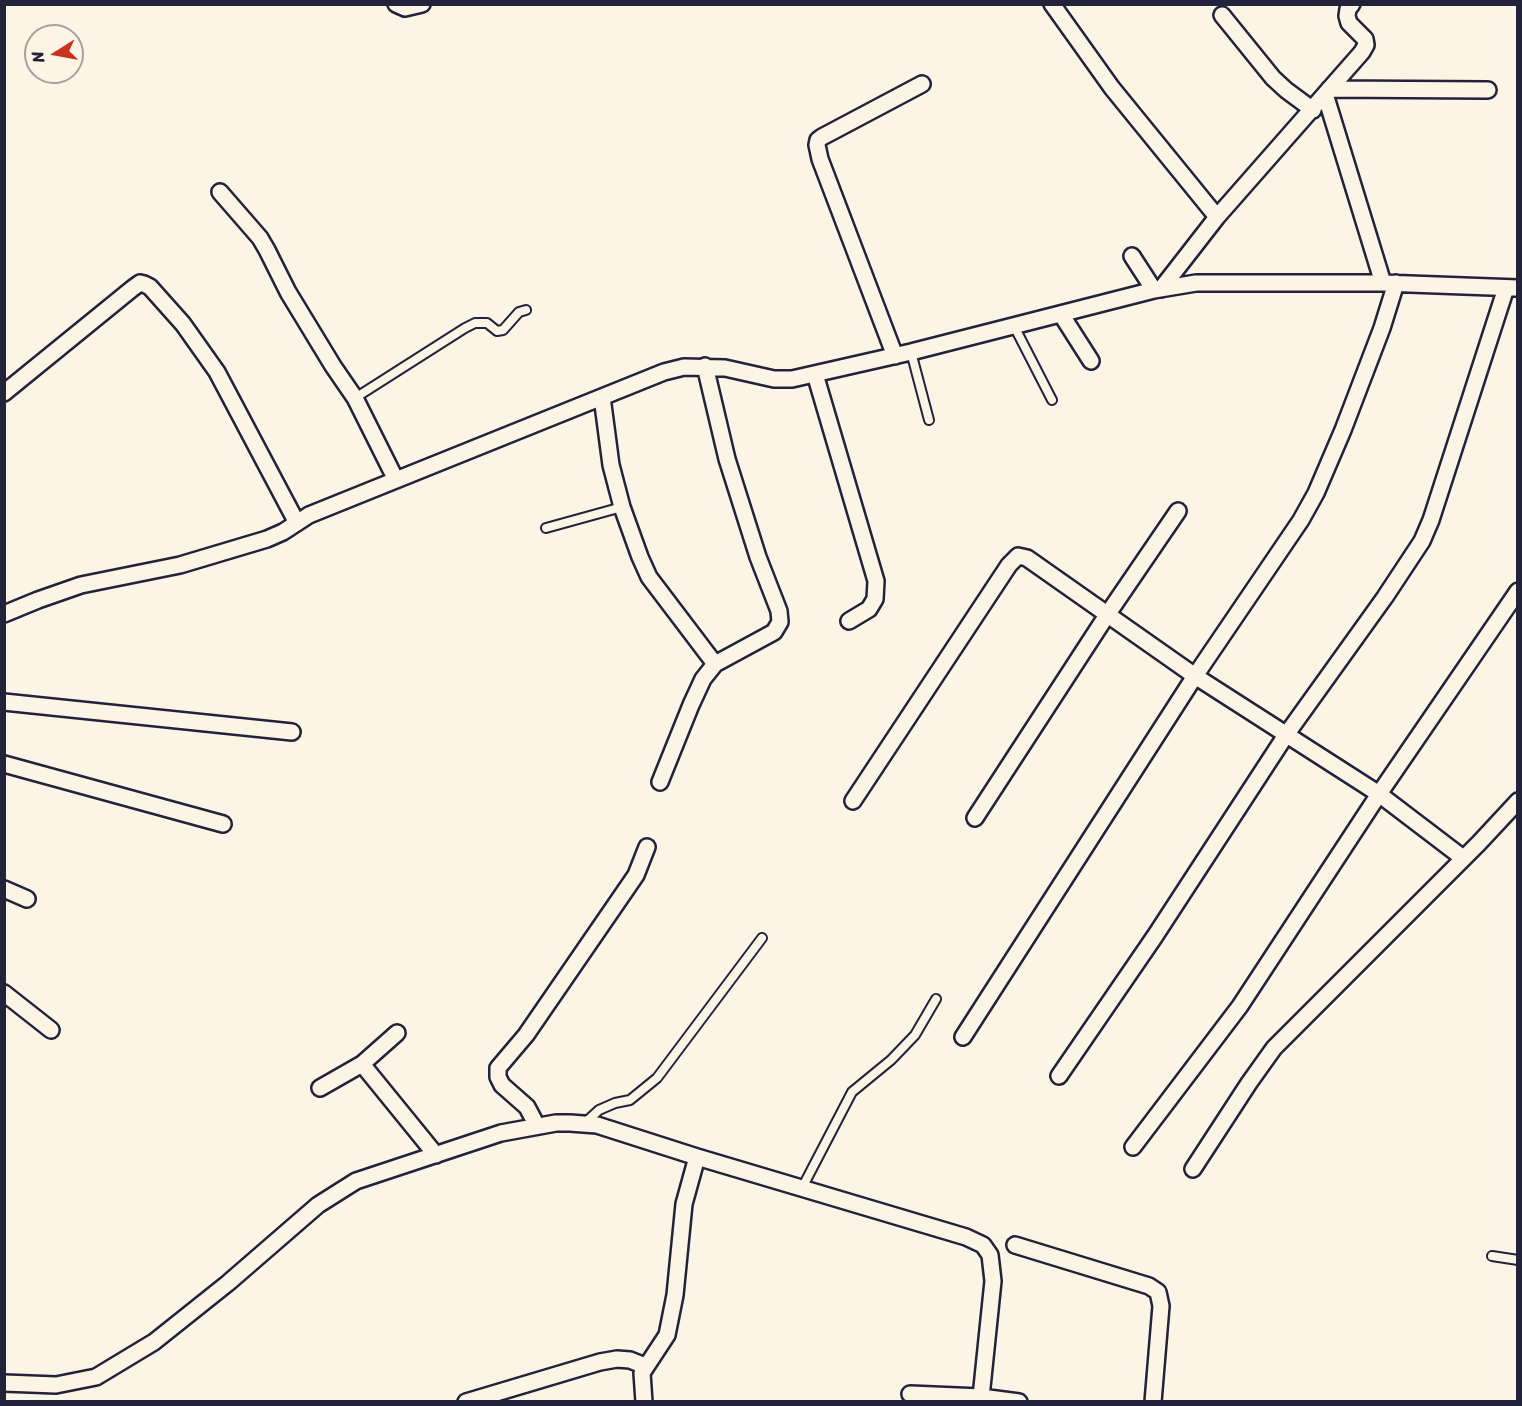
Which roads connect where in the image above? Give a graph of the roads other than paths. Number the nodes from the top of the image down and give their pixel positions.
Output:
1 (396, 4) edge
2 (422, 4) edge
3 (1052, 4) edge
4 (1349, 5) edge
5 (1222, 15) dead end
6 (922, 84) dead end
7 (1488, 90) dead end
8 (1327, 91) junction
9 (1313, 110) junction
10 (220, 192) dead end
11 (1217, 217) junction
12 (1132, 256) dead end
13 (1390, 283) junction
14 (1512, 288) edge
15 (1157, 290) junction
16 (526, 310) dead end
17 (1061, 314) junction
18 (1014, 326) junction
19 (911, 352) junction
20 (894, 356) junction
21 (1090, 360) dead end
22 (705, 366) junction
23 (815, 374) junction
24 (4, 393) edge
25 (602, 397) junction
26 (355, 398) junction
27 (1052, 400) dead end
28 (929, 420) dead end
29 (396, 480) junction
30 (622, 507) junction
31 (1178, 511) dead end
32 (297, 523) junction
33 (546, 528) dead end
34 (1518, 591) edge
35 (4, 614) edge
36 (1107, 615) junction
37 (849, 621) dead end
38 (715, 664) junction
39 (1195, 676) junction
40 (4, 702) edge
41 (292, 732) dead end
42 (1286, 735) junction
43 (4, 764) edge
44 (660, 782) dead end
45 (1379, 794) junction
46 (853, 801) dead end
47 (1518, 801) edge
48 (975, 818) dead end
49 (223, 824) dead end
50 (647, 847) dead end
51 (1463, 858) junction
52 (4, 889) edge
53 (27, 899) dead end
54 (762, 938) dead end
55 (4, 993) edge
56 (936, 999) dead end
57 (51, 1030) dead end
58 (397, 1033) dead end
59 (963, 1037) dead end
60 (362, 1064) junction
61 (1059, 1076) dead end
62 (320, 1088) dead end
63 (585, 1124) junction
64 (537, 1126) junction
65 (1133, 1148) dead end
66 (436, 1155) junction
67 (697, 1157) junction
68 (1193, 1168) dead end
69 (802, 1188) junction
70 (1015, 1245) dead end
71 (1492, 1256) dead end
72 (1518, 1260) edge
73 (645, 1366) junction
74 (4, 1383) edge
75 (910, 1394) dead end
76 (981, 1397) junction
77 (466, 1401) edge
78 (644, 1401) edge
79 (1019, 1401) edge
80 (1153, 1401) edge

1 - 2 street
3 - 11 street
4 - 8 street
5 - 9 street
6 - 20 street
7 - 8 street
8 - 9 street
8 - 13 street
9 - 11 street
10 - 26 street
11 - 15 street
12 - 15 street
13 - 14 street
13 - 15 street
13 - 39 street
14 - 42 street
15 - 17 street
16 - 26 lane
17 - 18 street
17 - 21 street
18 - 19 street
18 - 27 lane
19 - 20 street
19 - 28 lane
20 - 23 street
22 - 23 street
22 - 25 street
22 - 38 street
23 - 37 street
24 - 32 street
25 - 29 street
25 - 30 street
26 - 29 street
29 - 32 street
30 - 33 lane
30 - 38 street
31 - 36 street
32 - 35 street
34 - 45 street
36 - 39 street
36 - 46 street
36 - 48 street
38 - 44 street
39 - 42 street
39 - 59 street
40 - 41 street
42 - 45 street
42 - 61 street
43 - 49 street
45 - 51 street
45 - 65 street
47 - 51 street
50 - 64 street
51 - 68 street
52 - 53 street
54 - 63 lane
55 - 57 street
56 - 69 lane
58 - 60 street
60 - 62 street
60 - 66 street
63 - 64 street
63 - 67 street
64 - 66 street
66 - 74 street
67 - 69 street
67 - 73 street
69 - 76 street
70 - 80 street
71 - 72 lane
73 - 77 street
73 - 78 street
75 - 76 street
76 - 79 street

